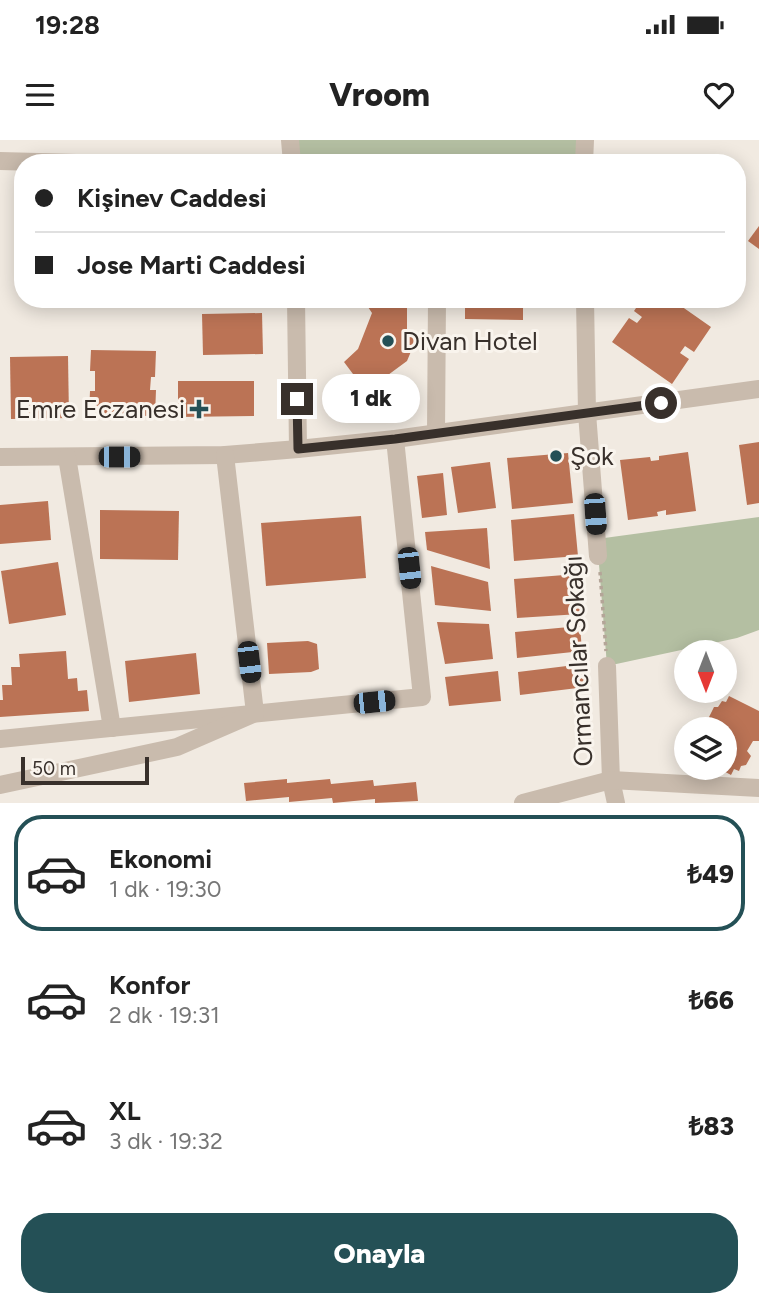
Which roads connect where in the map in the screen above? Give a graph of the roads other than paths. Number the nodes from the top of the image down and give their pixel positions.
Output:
1 (296, 308) edge
2 (437, 308) edge
3 (585, 308) edge
4 (759, 389) edge
5 (587, 413) junction
6 (436, 433) junction
7 (395, 439) junction
8 (298, 449) junction
9 (225, 455) junction
10 (0, 457) edge
11 (67, 457) junction
12 (598, 556) road end
13 (607, 666) road end
14 (255, 713) junction
15 (112, 728) junction
16 (0, 738) edge
17 (611, 780) junction
18 (0, 785) edge
19 (759, 788) edge
20 (523, 803) edge
21 (616, 803) edge

1 - 8 street
2 - 6 street
3 - 5 street, Ormancılar Sokağı
4 - 5 street
5 - 6 street
5 - 12 street, Ormancılar Sokağı
6 - 7 street
7 - 8 street
7 - 14 street
8 - 9 street
9 - 11 street
9 - 14 street
10 - 11 street
11 - 15 street
13 - 17 street, Ormancılar Sokağı
14 - 15 street
14 - 18 street
15 - 16 street
17 - 19 street
17 - 20 street
17 - 21 street, Ormancılar Sokağı

